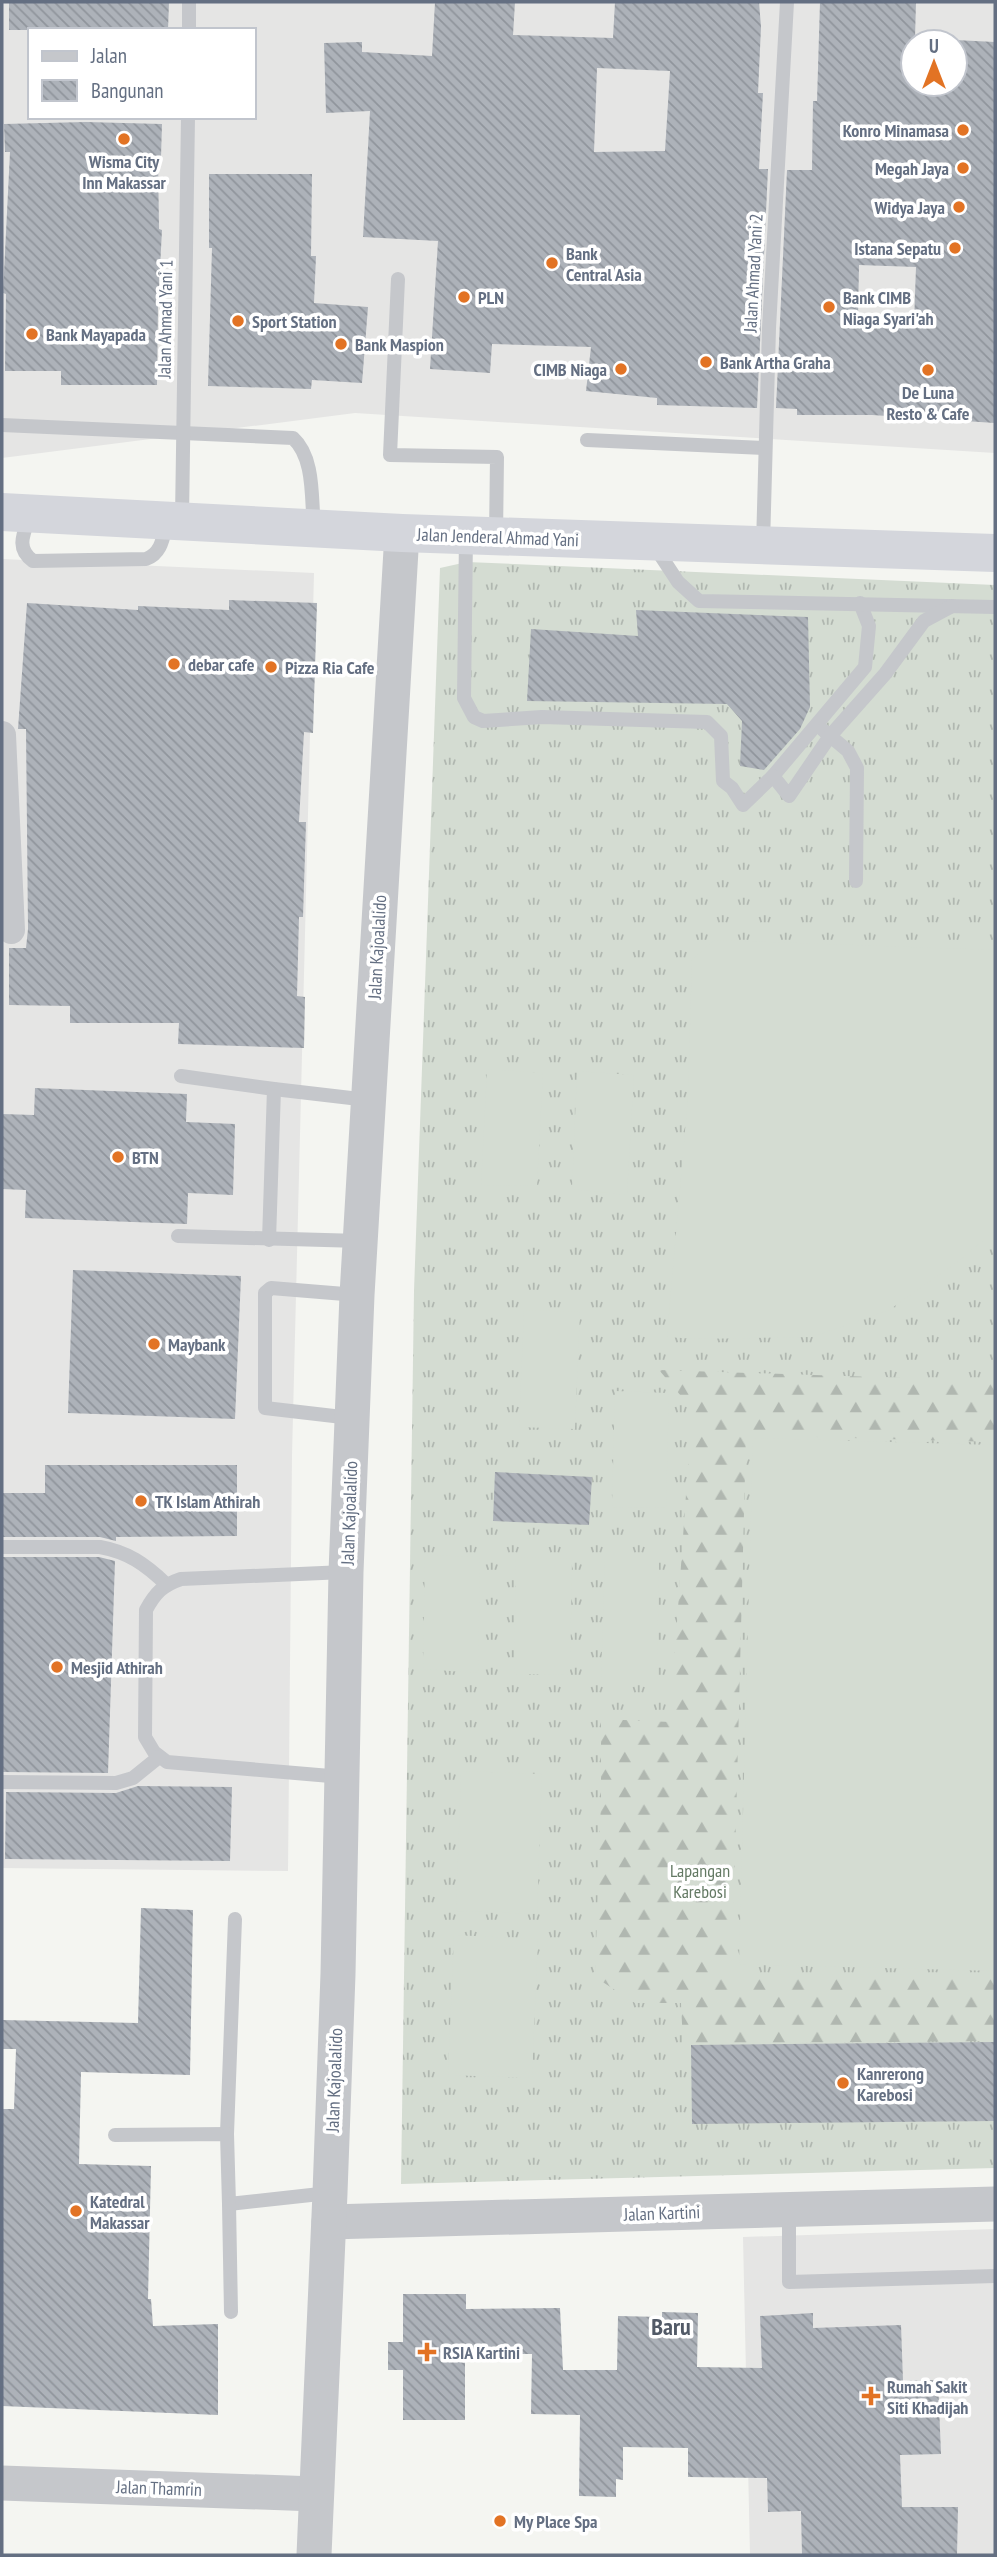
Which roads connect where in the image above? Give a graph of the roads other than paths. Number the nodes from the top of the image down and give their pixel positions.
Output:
1 (189, 2) edge
2 (787, 2) edge
3 (189, 28) edge
4 (188, 119) edge
5 (398, 279) dead end
6 (2, 425) edge
7 (183, 433) junction
8 (587, 440) dead end
9 (765, 448) junction
10 (16, 512) edge
11 (174, 521) junction
12 (314, 527) junction
13 (402, 533) junction
14 (481, 535) junction
15 (652, 543) junction
16 (763, 546) junction
17 (995, 553) edge
18 (860, 603) junction
19 (953, 606) junction
20 (995, 607) edge
21 (817, 724) junction
22 (2, 735) edge
23 (830, 736) junction
24 (773, 776) junction
25 (856, 881) dead end
26 (11, 930) dead end
27 (181, 1076) dead end
28 (274, 1090) junction
29 (368, 1100) junction
30 (178, 1236) dead end
31 (269, 1240) junction
32 (361, 1241) junction
33 (358, 1295) junction
34 (353, 1418) junction
35 (2, 1547) edge
36 (346, 1572) junction
37 (166, 1584) junction
38 (159, 1757) junction
39 (342, 1777) junction
40 (2, 1782) edge
41 (235, 1919) dead end
42 (227, 2134) junction
43 (115, 2135) dead end
44 (229, 2204) junction
45 (995, 2204) edge
46 (330, 2207) junction
47 (789, 2209) junction
48 (995, 2276) edge
49 (231, 2312) dead end
50 (2, 2483) edge
51 (316, 2494) junction
52 (313, 2555) edge

1 - 3 lane
2 - 9 lane, Jalan Ahmad Yani 2
4 - 7 lane, Jalan Ahmad Yani 1
5 - 14 lane
6 - 7 lane
7 - 11 lane, Jalan Ahmad Yani 1
7 - 12 lane
8 - 9 lane
9 - 16 lane, Jalan Ahmad Yani 2
10 - 11 highway, Jalan Jenderal Ahmad Yani
11 - 12 highway, Jalan Jenderal Ahmad Yani
12 - 13 highway, Jalan Jenderal Ahmad Yani
13 - 14 highway, Jalan Jenderal Ahmad Yani
13 - 29 street, Jalan Kajoalalido
14 - 15 highway, Jalan Jenderal Ahmad Yani
14 - 24 lane
15 - 16 highway, Jalan Jenderal Ahmad Yani
15 - 18 lane
16 - 17 highway, Jalan Jenderal Ahmad Yani
18 - 19 lane
18 - 21 lane
19 - 20 lane
19 - 23 lane
21 - 23 lane
21 - 24 lane
22 - 26 street
23 - 24 lane
23 - 25 lane
27 - 28 lane
28 - 29 lane
28 - 31 lane
29 - 32 street, Jalan Kajoalalido
30 - 31 lane
31 - 32 lane
32 - 33 street, Jalan Kajoalalido
33 - 34 street, Jalan Kajoalalido
33 - 34 lane
34 - 36 street, Jalan Kajoalalido
35 - 37 lane
36 - 37 lane
36 - 39 street, Jalan Kajoalalido
37 - 38 lane
38 - 39 lane
38 - 40 lane
39 - 46 street, Jalan Kajoalalido
41 - 42 lane
42 - 43 lane
42 - 44 lane
44 - 46 lane
44 - 49 lane
45 - 47 street, Jalan Kartini
46 - 47 street, Jalan Kartini
46 - 51 street, Jalan Kajoalalido
47 - 48 lane
50 - 51 street, Jalan Thamrin
51 - 52 street, Jalan Kajoalalido

